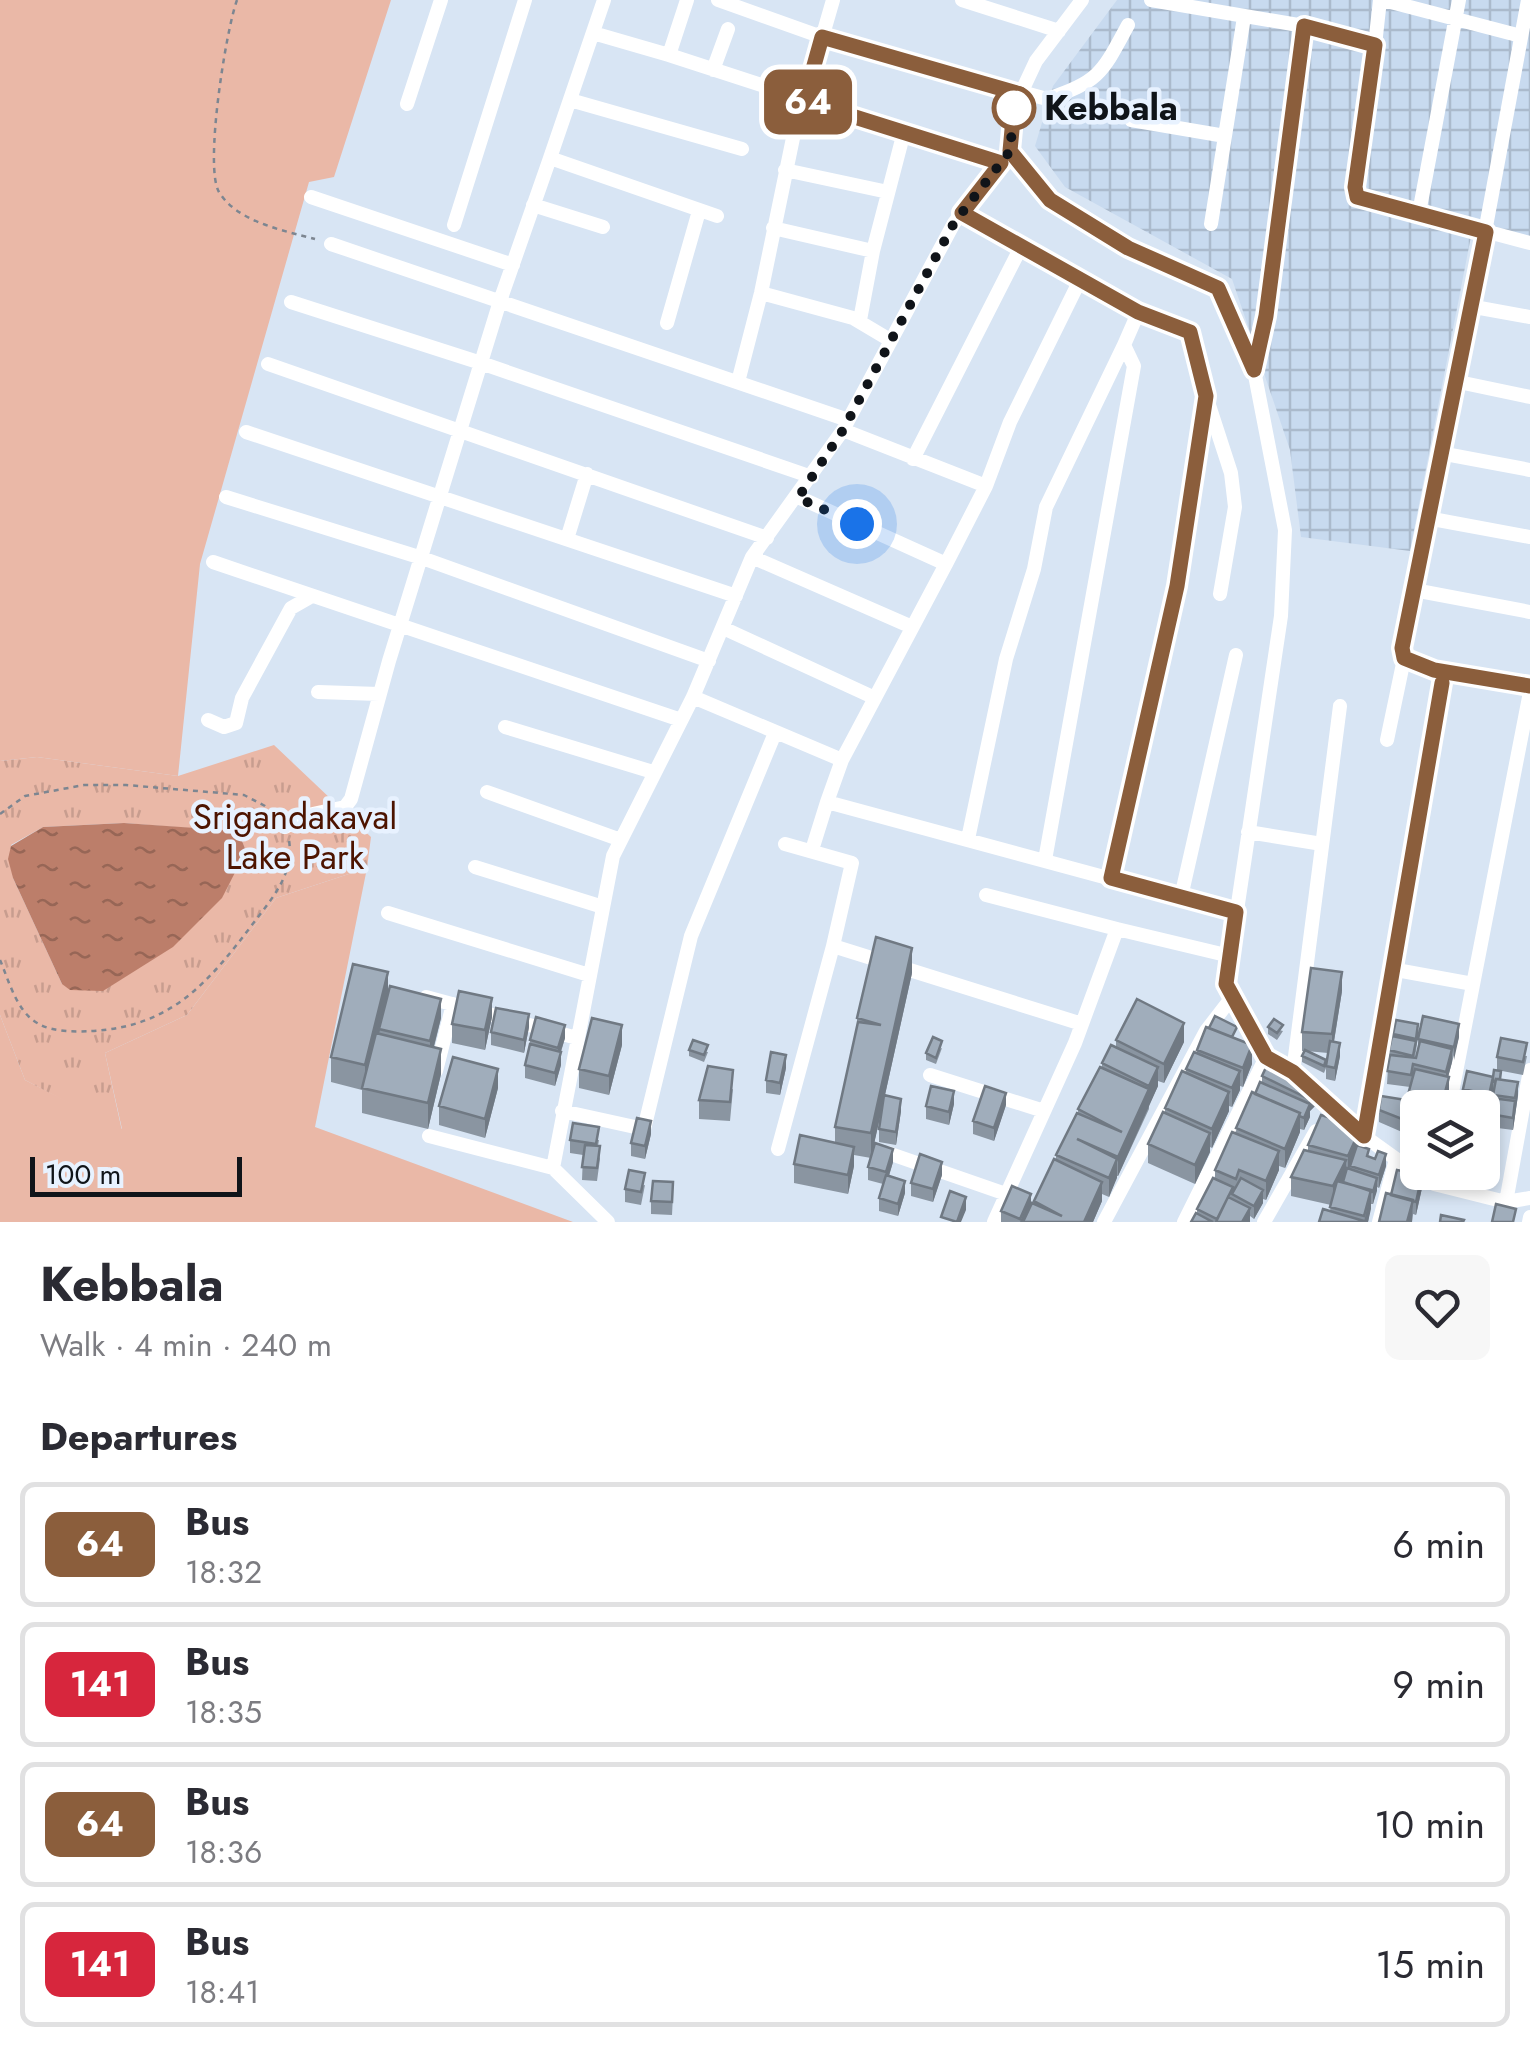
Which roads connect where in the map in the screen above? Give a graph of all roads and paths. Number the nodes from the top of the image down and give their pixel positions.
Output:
1 (237, 0) edge
2 (440, 0) edge
3 (525, 0) edge
4 (604, 0) edge
5 (688, 0) edge
6 (718, 0) edge
7 (833, 0) edge
8 (962, 0) edge
9 (1082, 0) edge
10 (1151, 0) edge
11 (1382, 0) edge
12 (1459, 0) edge
13 (1528, 0) edge
14 (982, 3) edge
15 (1244, 16) junction
16 (1455, 19) junction
17 (1128, 25) dead end
18 (1304, 26) junction
19 (728, 28) dead end
20 (1058, 31) junction
21 (593, 33) junction
22 (1521, 36) junction
23 (822, 37) junction
24 (1375, 45) junction
25 (669, 55) junction
26 (713, 70) junction
27 (1020, 94) junction
28 (570, 100) junction
29 (804, 101) junction
30 (406, 104) dead end
31 (1132, 120) dead end
32 (904, 132) junction
33 (1225, 136) junction
34 (742, 149) dead end
35 (1006, 157) junction
36 (550, 158) junction
37 (786, 170) junction
38 (888, 192) junction
39 (311, 197) dead end
40 (533, 205) junction
41 (699, 211) junction
42 (962, 213) junction
43 (1418, 213) junction
44 (718, 216) dead end
45 (1211, 224) dead end
46 (454, 225) dead end
47 (603, 227) dead end
48 (772, 228) junction
49 (1486, 232) junction
50 (1530, 243) edge
51 (331, 244) joint
52 (1021, 247) junction
53 (873, 251) junction
54 (512, 265) junction
55 (1080, 280) junction
56 (761, 293) junction
57 (500, 301) junction
58 (291, 302) dead end
59 (1469, 306) junction
60 (1138, 312) junction
61 (1530, 317) edge
62 (860, 320) junction
63 (667, 324) dead end
64 (890, 340) junction
65 (1124, 345) junction
66 (481, 363) junction
67 (268, 364) dead end
68 (1254, 370) junction
69 (1454, 381) junction
70 (738, 382) junction
71 (1206, 396) junction
72 (1530, 397) edge
73 (846, 425) junction
74 (462, 429) junction
75 (246, 432) dead end
76 (1440, 453) junction
77 (913, 459) junction
78 (1530, 470) edge
79 (587, 474) junction
80 (812, 478) junction
81 (986, 486) junction
82 (226, 496) dead end
83 (441, 496) junction
84 (798, 498) junction
85 (1427, 518) junction
86 (1530, 537) edge
87 (768, 538) junction
88 (567, 539) junction
89 (422, 558) junction
90 (752, 558) junction
91 (212, 562) dead end
92 (946, 564) junction
93 (1414, 590) junction
94 (1220, 594) dead end
95 (312, 596) junction
96 (736, 596) junction
97 (1530, 612) edge
98 (400, 625) junction
99 (912, 627) junction
100 (722, 628) junction
101 (1236, 655) dead end
102 (1404, 658) junction
103 (709, 661) junction
104 (1434, 670) junction
105 (1530, 689) edge
106 (318, 692) dead end
107 (379, 694) junction
108 (693, 697) junction
109 (875, 698) junction
110 (1340, 706) dead end
111 (208, 720) dead end
112 (680, 720) junction
113 (506, 726) dead end
114 (775, 733) junction
115 (1387, 740) dead end
116 (842, 760) junction
117 (653, 772) junction
118 (486, 792) dead end
119 (827, 802) junction
120 (0, 814) edge
121 (284, 827) junction
122 (1248, 832) junction
123 (968, 839) junction
124 (621, 840) junction
125 (786, 844) dead end
126 (1322, 844) junction
127 (813, 847) junction
128 (1045, 860) junction
129 (475, 868) dead end
130 (1111, 878) junction
131 (986, 895) dead end
132 (1181, 897) junction
133 (603, 907) junction
134 (1236, 912) junction
135 (388, 913) dead end
136 (1117, 929) junction
137 (833, 946) junction
138 (1230, 956) junction
139 (0, 960) edge
140 (1391, 969) junction
141 (589, 975) junction
142 (1473, 984) junction
143 (419, 995) edge
144 (1233, 996) junction
145 (453, 1004) junction
146 (1082, 1024) junction
147 (576, 1038) junction
148 (1266, 1057) junction
149 (1530, 1070) edge
150 (1293, 1072) junction
151 (436, 1073) edge
152 (930, 1075) dead end
153 (1452, 1090) edge
154 (1330, 1106) junction
155 (562, 1111) junction
156 (1044, 1111) junction
157 (429, 1136) dead end
158 (1364, 1136) junction
159 (778, 1149) dead end
160 (888, 1153) edge
161 (1396, 1159) junction
162 (1400, 1161) edge
163 (553, 1168) junction
164 (1470, 1190) edge
165 (1006, 1194) junction
166 (1530, 1198) edge
167 (1506, 1202) junction
168 (608, 1222) edge
169 (994, 1222) edge
170 (1104, 1222) edge
171 (1184, 1222) edge
172 (1264, 1222) edge
173 (1379, 1222) edge

1 - 51 path
2 - 30 street
3 - 46 street
4 - 21 street
5 - 25 street
6 - 23 street
7 - 23 street
8 - 14 street
9 - 20 street
10 - 15 street
11 - 16 street
11 - 24 street
12 - 16 street
13 - 22 street
14 - 20 street
15 - 18 street
15 - 33 street
16 - 22 street
16 - 43 street
17 - 27 street
18 - 24 street
18 - 68 street
19 - 26 street
20 - 27 street
21 - 25 street
21 - 28 street
22 - 49 street
23 - 27 street
23 - 29 street
24 - 43 street
25 - 26 street
26 - 29 street
27 - 35 street
28 - 34 street
28 - 36 street
29 - 32 street
29 - 37 street
31 - 33 street
32 - 35 street
32 - 38 street
33 - 45 street
35 - 42 street
35 - 68 street
36 - 40 street
36 - 41 street
37 - 38 street
37 - 48 street
38 - 53 street
39 - 54 street
40 - 47 street
40 - 54 street
41 - 44 street
41 - 63 street
42 - 52 street
42 - 64 street
43 - 49 street
48 - 53 street
48 - 56 street
49 - 50 street
49 - 59 street
51 - 57 street
52 - 55 street
52 - 77 street
53 - 62 street
54 - 57 street
55 - 60 street
55 - 81 street
56 - 62 street
56 - 70 street
57 - 66 street
57 - 70 street
58 - 66 street
59 - 61 street
59 - 69 street
60 - 65 street
60 - 71 street
62 - 64 street
64 - 73 street
65 - 123 street
65 - 128 street
66 - 74 street
66 - 80 street
67 - 74 street
68 - 122 street
69 - 72 street
69 - 76 street
70 - 73 street
71 - 94 street
71 - 130 street
73 - 77 street
73 - 80 street
74 - 79 street
74 - 83 street
75 - 83 street
76 - 78 street
76 - 85 street
77 - 81 street
79 - 87 street
79 - 88 street
80 - 84 street
81 - 92 street
82 - 89 street
83 - 88 street
83 - 89 street
84 - 87 street
84 - 92 street
85 - 86 street
85 - 93 street
87 - 90 street
88 - 96 street
89 - 98 street
89 - 103 street
90 - 96 street
90 - 99 street
91 - 95 street
92 - 99 street
93 - 97 street
93 - 102 street
95 - 98 street
95 - 111 street
96 - 100 street
98 - 107 street
98 - 112 street
99 - 109 street
100 - 103 street
100 - 109 street
101 - 132 street
102 - 104 street
102 - 115 street
103 - 108 street
104 - 105 street
104 - 140 street
105 - 142 street
106 - 107 street
107 - 121 street
108 - 112 street
108 - 114 street
109 - 116 street
110 - 126 street
112 - 117 street
113 - 117 street
114 - 116 street
114 - 155 street
116 - 119 street
117 - 124 street
118 - 124 street
119 - 123 street
119 - 127 street
120 - 121 path
121 - 139 path
122 - 126 street
122 - 134 street
123 - 128 street
124 - 133 street
125 - 127 street
126 - 150 street
127 - 137 street
128 - 130 street
129 - 133 street
130 - 132 street
131 - 136 street
132 - 134 street
133 - 141 street
134 - 138 street
135 - 141 street
136 - 138 street
136 - 146 street
137 - 146 street
137 - 159 street
138 - 144 street
140 - 142 street
140 - 158 street
141 - 147 street
142 - 153 street
143 - 145 street
144 - 148 street
144 - 170 street
145 - 147 street
145 - 151 street
146 - 156 street
147 - 155 street
148 - 150 street
148 - 171 street
149 - 167 street
150 - 154 street
152 - 156 street
154 - 158 street
154 - 172 street
155 - 163 street
156 - 165 street
157 - 163 street
158 - 161 street
160 - 165 street
161 - 162 street
161 - 173 street
163 - 168 street
164 - 167 street
165 - 169 street
166 - 167 street

